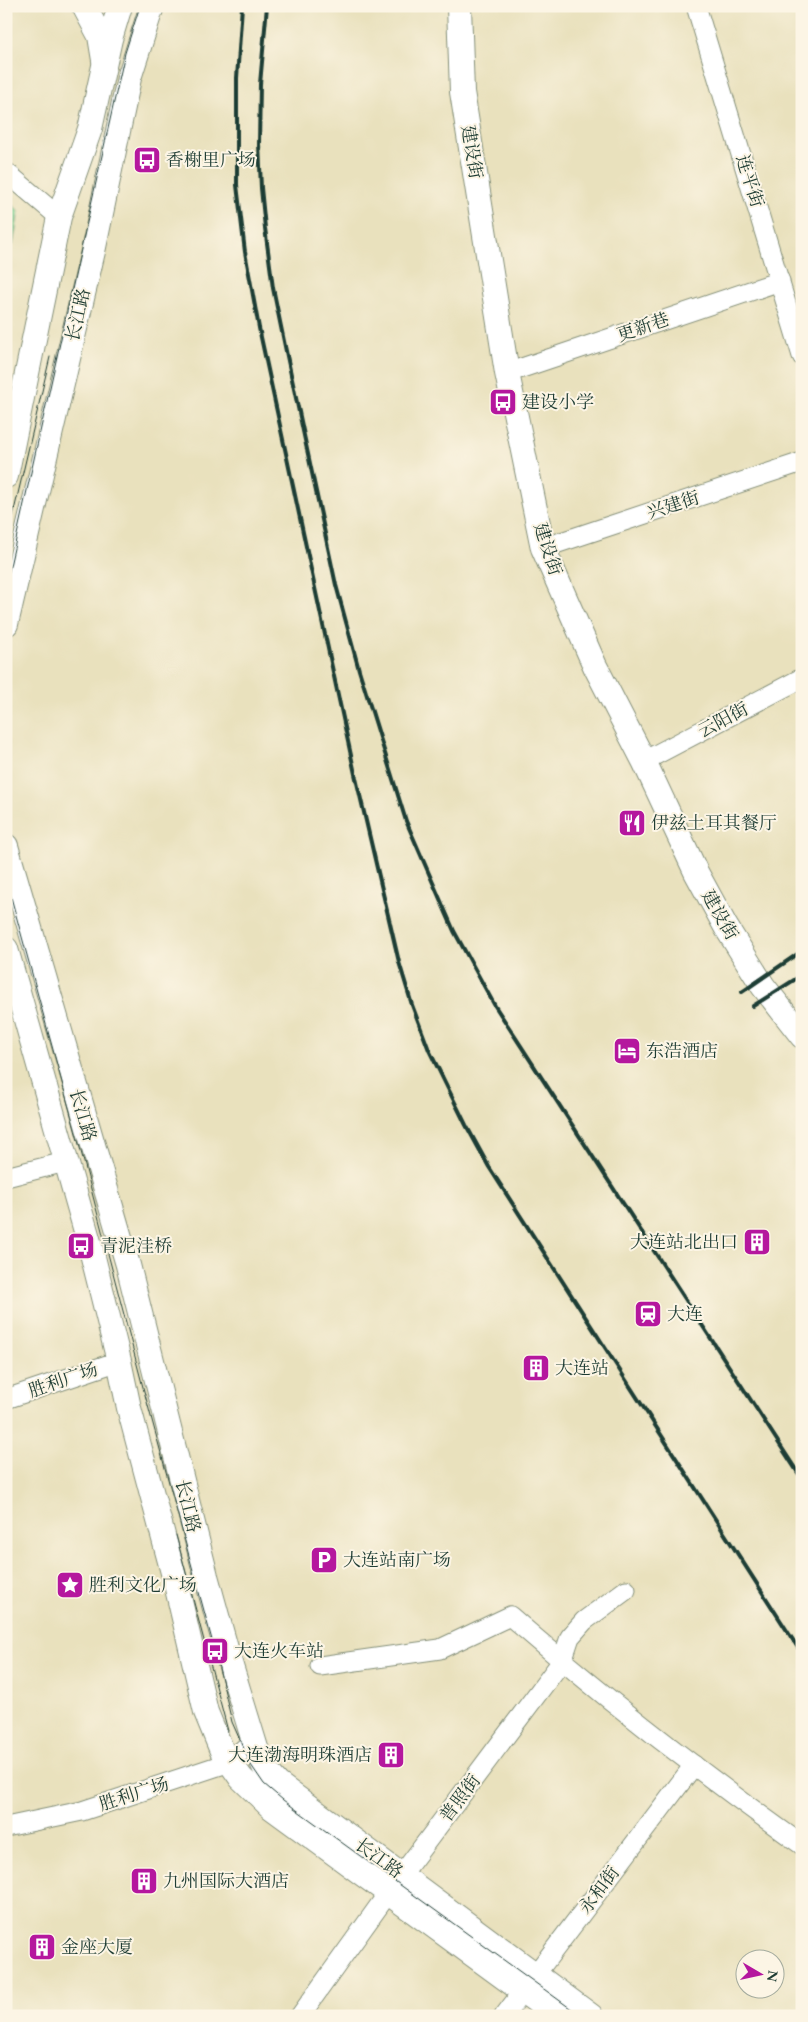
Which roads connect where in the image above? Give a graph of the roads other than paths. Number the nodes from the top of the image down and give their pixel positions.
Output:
1 (84, 6) edge
2 (152, 6) edge
3 (458, 6) edge
4 (696, 6) edge
5 (116, 9) edge
6 (136, 53) junction
7 (104, 64) junction
8 (6, 172) edge
9 (59, 217) junction
10 (780, 281) junction
11 (798, 329) edge
12 (802, 356) edge
13 (507, 374) junction
14 (802, 462) edge
15 (6, 476) edge
16 (544, 548) junction
17 (6, 624) edge
18 (802, 678) edge
19 (644, 761) junction
20 (6, 846) edge
21 (6, 949) edge
22 (802, 1036) edge
23 (65, 1162) junction
24 (6, 1177) edge
25 (120, 1361) junction
26 (6, 1399) edge
27 (626, 1590) dead end
28 (562, 1661) junction
29 (320, 1666) dead end
30 (253, 1740) junction
31 (230, 1762) junction
32 (694, 1765) junction
33 (6, 1827) edge
34 (802, 1845) edge
35 (395, 1884) junction
36 (528, 1983) junction
37 (300, 2016) edge
38 (504, 2016) edge
39 (557, 2016) edge
40 (591, 2016) edge

1 - 7 main road
2 - 6 main road, 长江路
3 - 13 main road, 建设街
4 - 10 street, 连平街
5 - 6 main road
5 - 7 main road
6 - 17 main road, 长江路
7 - 9 main road
8 - 9 street
9 - 15 main road
10 - 11 street, 连平街
10 - 13 street, 更新巷
11 - 12 street, 连平街
13 - 16 main road, 建设街
14 - 16 street, 兴建街
16 - 19 main road, 建设街
18 - 19 street, 云阳街
19 - 22 main road, 建设街
20 - 30 main road, 长江路
21 - 23 main road, 长江路
23 - 24 street
23 - 25 main road, 长江路
25 - 26 street, 胜利广场
25 - 31 main road, 长江路
27 - 28 street, 普照街
28 - 29 street
28 - 32 street
28 - 35 street, 普照街
30 - 31 street, 胜利广场
30 - 35 main road, 长江路
31 - 33 street, 胜利广场
31 - 35 main road, 长江路
32 - 34 street
32 - 36 street, 永和街
35 - 36 main road, 长江路
35 - 37 street, 普照街
36 - 38 street, 永和街
36 - 39 main road, 长江路
36 - 40 main road, 长江路

